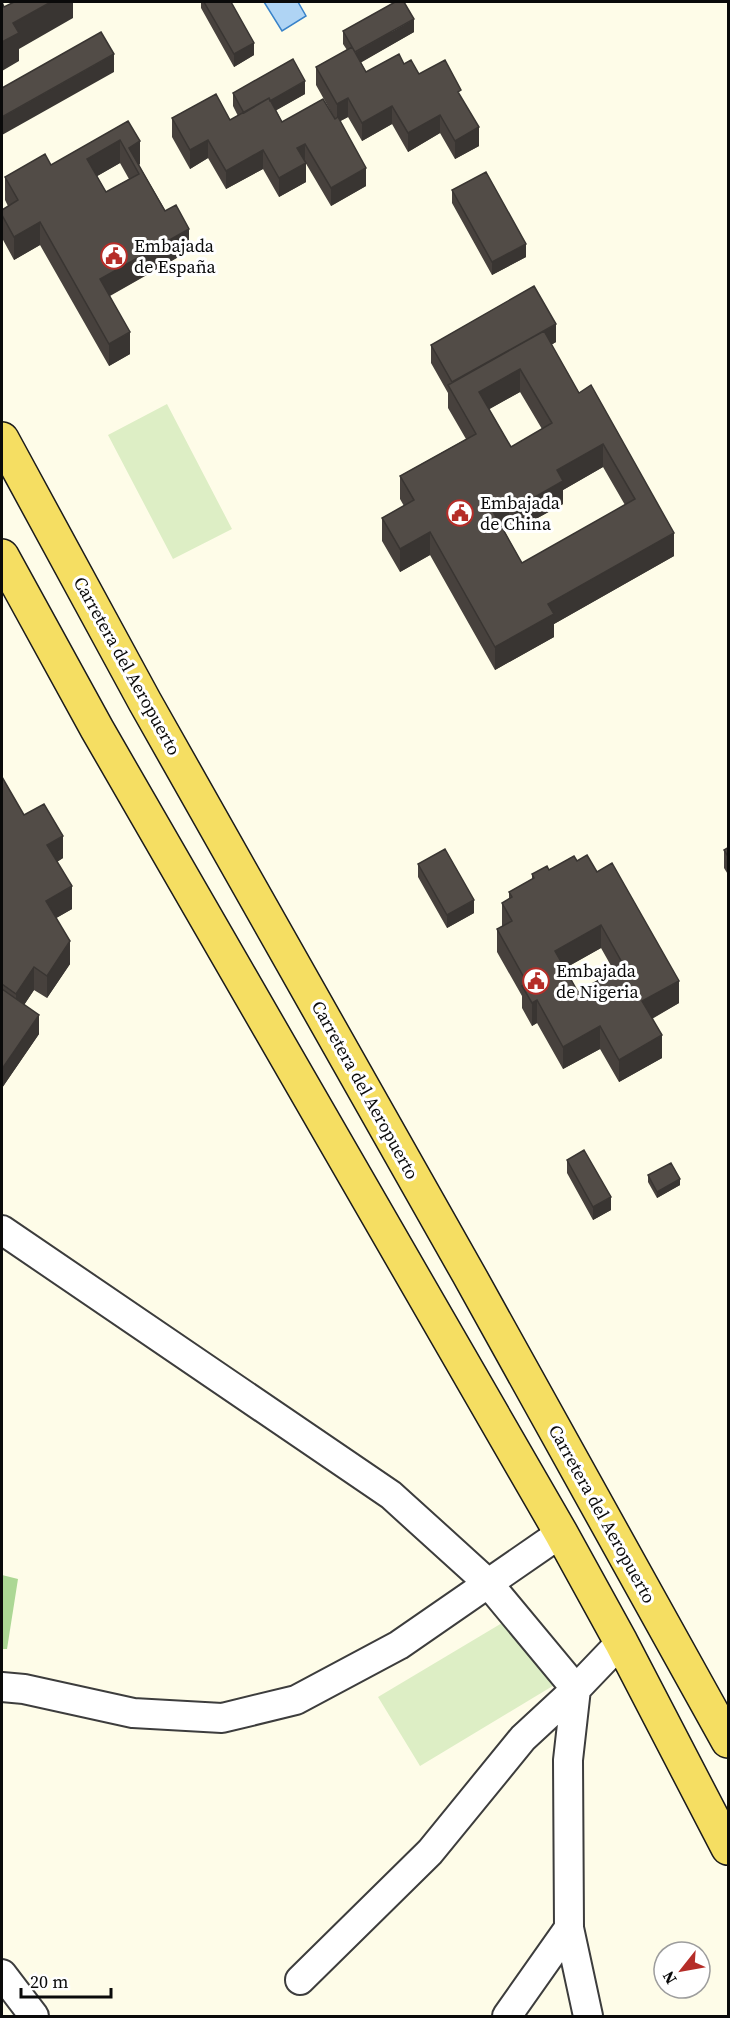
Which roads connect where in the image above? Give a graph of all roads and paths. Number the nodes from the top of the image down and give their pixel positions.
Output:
1 (2, 439) edge
2 (2, 556) edge
3 (2, 1230) edge
4 (561, 1533) junction
5 (488, 1583) junction
6 (621, 1642) junction
7 (2, 1687) edge
8 (576, 1689) junction
9 (729, 1741) edge
10 (729, 1848) edge
11 (569, 1928) junction
12 (2, 1974) edge
13 (300, 1980) dead end
14 (34, 2016) edge
15 (507, 2016) edge
16 (588, 2016) edge

1 - 9 main road, Carretera del Aeropuerto
2 - 4 main road
3 - 5 street
4 - 5 street
4 - 6 main road
5 - 7 street
5 - 8 street
6 - 8 street
6 - 10 main road
8 - 11 street
8 - 13 street
11 - 15 street
11 - 16 street
12 - 14 street

